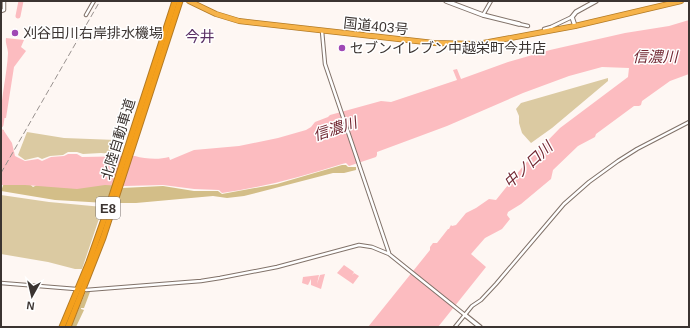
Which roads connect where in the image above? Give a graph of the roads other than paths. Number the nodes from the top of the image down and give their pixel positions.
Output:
1 (4, 1) edge
2 (94, 1) edge
3 (189, 1) edge
4 (446, 1) edge
5 (491, 1) edge
6 (596, 1) edge
7 (682, 1) edge
8 (178, 2) edge
9 (1, 11) edge
10 (86, 15) dead end
11 (483, 15) junction
12 (572, 17) junction
13 (519, 24) joint
14 (528, 26) dead end
15 (574, 26) junction
16 (544, 29) dead end
17 (322, 31) junction
18 (689, 122) edge
19 (389, 254) junction
20 (85, 279) junction
21 (1, 283) edge
22 (76, 289) dead end
23 (86, 290) dead end
24 (465, 315) junction
25 (62, 327) edge
26 (68, 327) edge
27 (455, 327) edge
28 (480, 327) edge

1 - 9 street
2 - 10 street
3 - 17 highway, 国道403号
4 - 11 street
5 - 11 street
6 - 12 street
7 - 15 highway, 国道403号
8 - 20 highway, 北陸自動車道 / E8
8 - 20 highway, 北陸自動車道 / E8
11 - 13 street
12 - 15 street
12 - 16 street
13 - 14 street
15 - 17 highway, 国道403号
17 - 19 street
18 - 24 street
19 - 23 street
19 - 24 street
20 - 25 highway, 北陸自動車道 / E8
20 - 26 highway, 北陸自動車道 / E8
21 - 22 street
24 - 27 street
24 - 28 street

